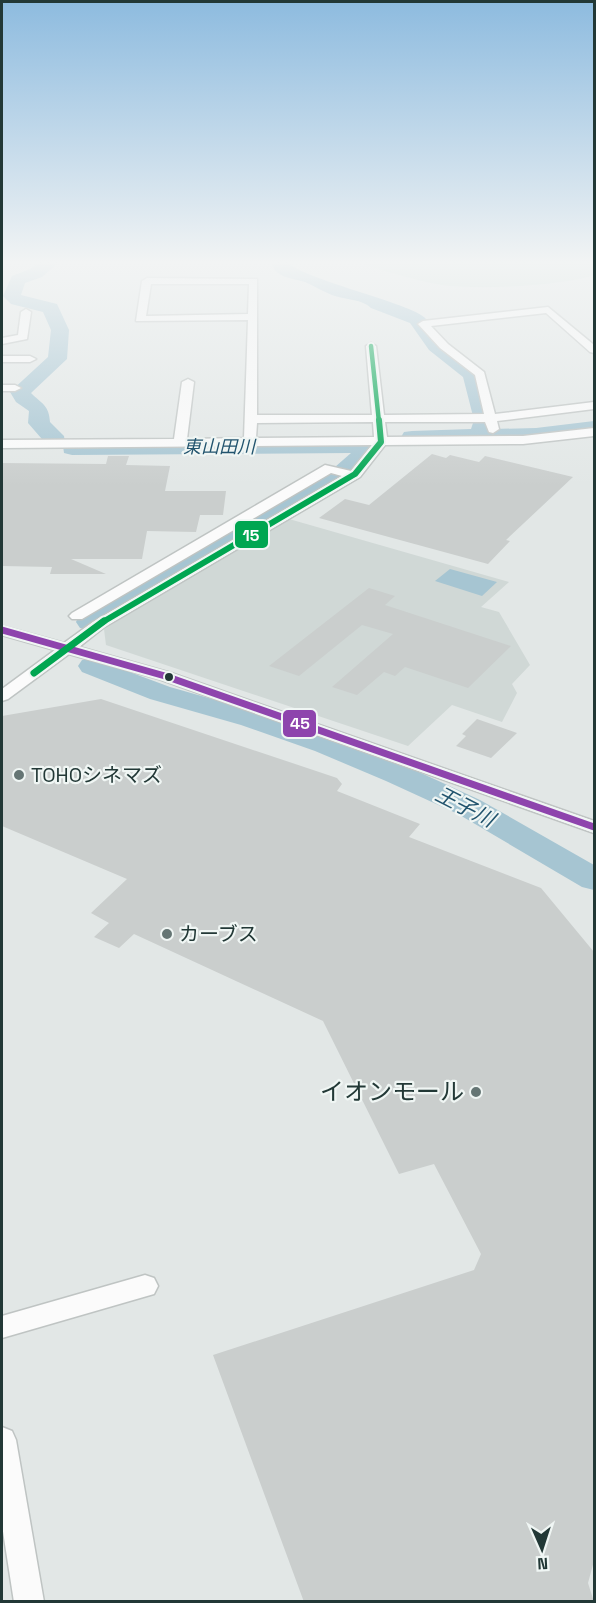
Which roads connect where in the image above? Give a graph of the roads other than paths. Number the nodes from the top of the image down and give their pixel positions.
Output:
1 (23, 336) edge
2 (254, 336) edge
3 (434, 336) edge
4 (579, 336) edge
5 (2, 341) edge
6 (371, 346) dead end
7 (593, 348) edge
8 (30, 359) dead end
9 (2, 360) edge
10 (188, 382) dead end
11 (2, 388) edge
12 (15, 388) dead end
13 (594, 406) edge
14 (485, 417) junction
15 (378, 418) junction
16 (252, 419) junction
17 (594, 432) edge
18 (496, 437) junction
19 (250, 442) junction
20 (381, 442) junction
21 (180, 443) junction
22 (2, 444) edge
23 (352, 475) junction
24 (77, 616) dead end
25 (2, 630) edge
26 (67, 648) junction
27 (2, 696) edge
28 (594, 827) edge
29 (145, 1286) dead end
30 (2, 1327) edge
31 (2, 1440) edge
32 (29, 1602) edge

1 - 5 street
2 - 16 street
3 - 14 street
4 - 7 street
6 - 15 street
8 - 9 street
10 - 21 street
11 - 12 street
13 - 14 street
14 - 15 street
14 - 18 street
15 - 16 street
15 - 20 street
16 - 19 street
17 - 18 street
18 - 20 street
19 - 20 street
19 - 21 street
20 - 23 street
21 - 22 street
23 - 24 street
23 - 26 street
25 - 26 street
26 - 27 street
26 - 28 street
29 - 30 street
31 - 32 street

